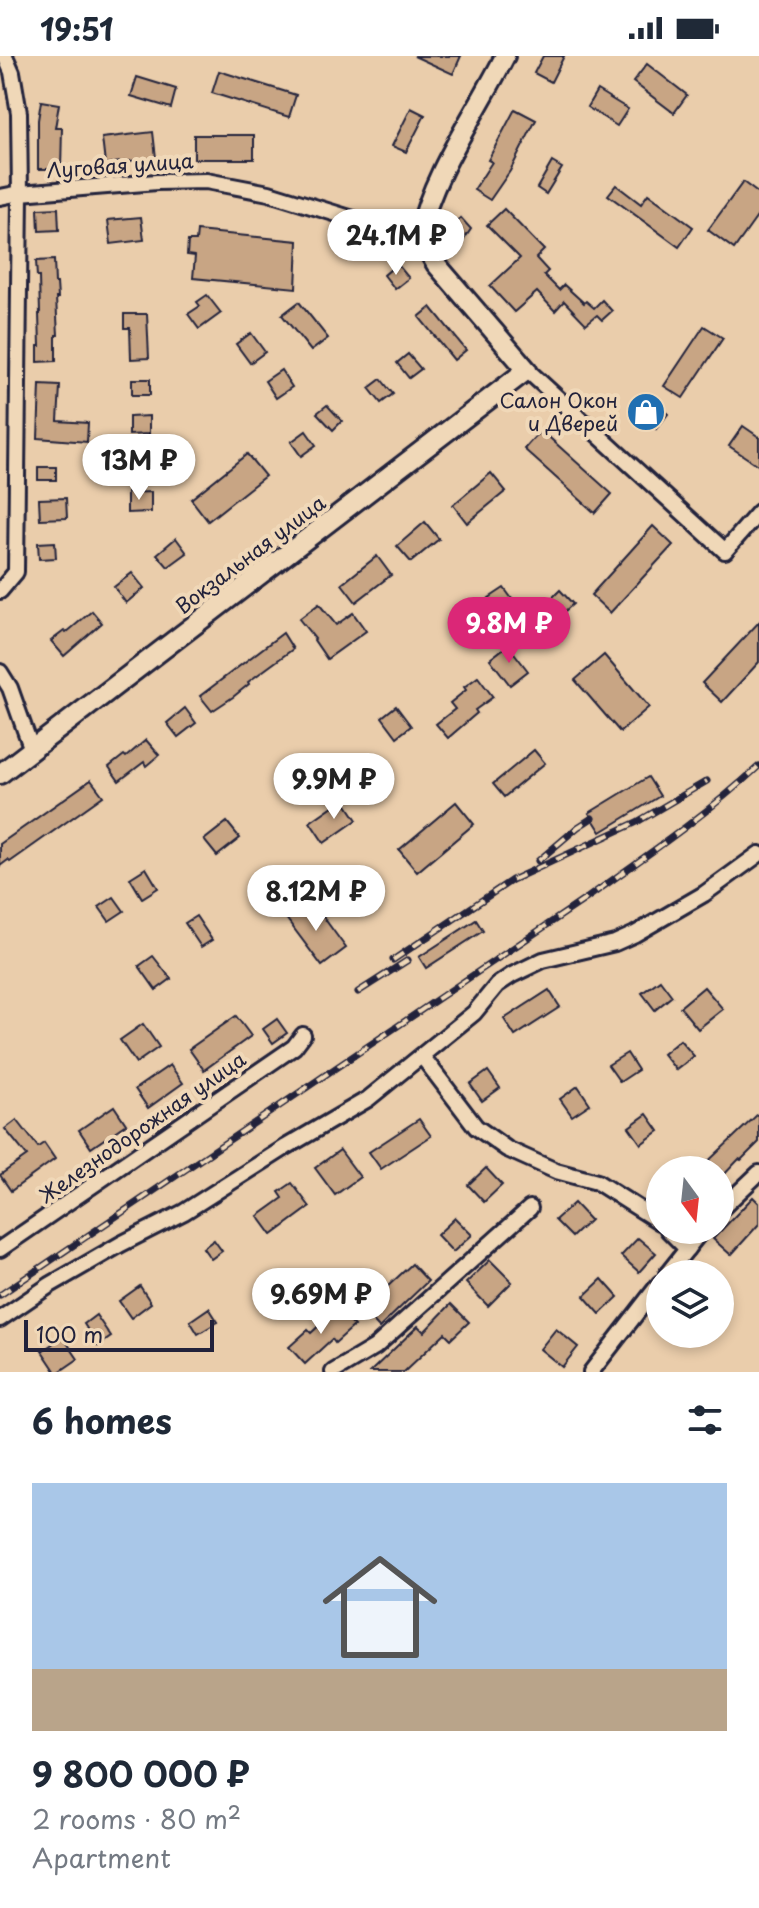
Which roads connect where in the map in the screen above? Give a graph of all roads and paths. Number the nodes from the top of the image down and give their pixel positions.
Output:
1 (5, 56) edge
2 (505, 56) edge
3 (20, 193) junction
4 (0, 197) edge
5 (419, 235) junction
6 (527, 370) junction
7 (759, 512) edge
8 (0, 591) edge
9 (0, 672) edge
10 (32, 750) junction
11 (0, 774) edge
12 (759, 854) edge
13 (303, 1035) dead end
14 (422, 1056) junction
15 (759, 1173) edge
16 (734, 1197) edge
17 (530, 1208) dead end
18 (646, 1213) edge
19 (682, 1244) edge
20 (691, 1244) edge
21 (0, 1249) edge
22 (687, 1249) junction
23 (678, 1260) edge
24 (646, 1301) edge
25 (0, 1319) edge
26 (333, 1372) edge
27 (591, 1372) edge

1 - 3 street
2 - 5 street
3 - 4 street, Луговая улица
3 - 5 street, Луговая улица
3 - 8 street
5 - 6 street
6 - 7 street
6 - 10 street, Вокзальная улица
9 - 10 street
10 - 11 street, Вокзальная улица
12 - 14 street
13 - 21 street, Железнодорожная улица
14 - 18 street
14 - 25 street
15 - 16 street
17 - 26 street
19 - 22 street
20 - 22 street
22 - 23 street
24 - 27 street

